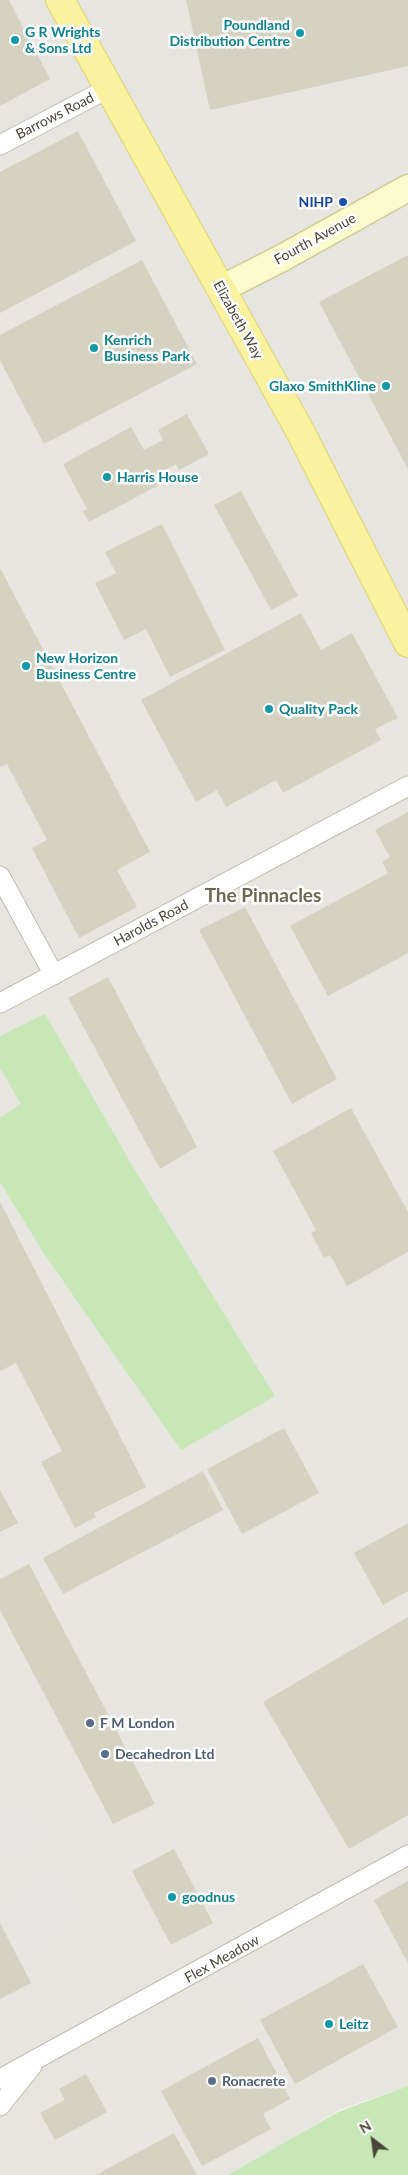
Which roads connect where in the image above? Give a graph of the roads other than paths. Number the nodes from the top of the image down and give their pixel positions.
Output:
1 (60, 0) edge
2 (109, 88) junction
3 (0, 145) edge
4 (408, 188) edge
5 (221, 289) junction
6 (408, 643) edge
7 (408, 786) edge
8 (0, 876) edge
9 (54, 975) junction
10 (0, 1004) edge
11 (408, 1855) edge
12 (36, 2061) junction
13 (0, 2079) edge
14 (0, 2106) edge

1 - 2 main road, Elizabeth Way
2 - 3 street, Barrows Road
2 - 5 main road, Elizabeth Way
4 - 5 street, Fourth Avenue
5 - 6 main road, Elizabeth Way
7 - 9 street, Harolds Road
8 - 9 street
9 - 10 street, Harolds Road
11 - 12 street, Flex Meadow
12 - 13 street, Flex Meadow
12 - 14 street, Flex Meadow

